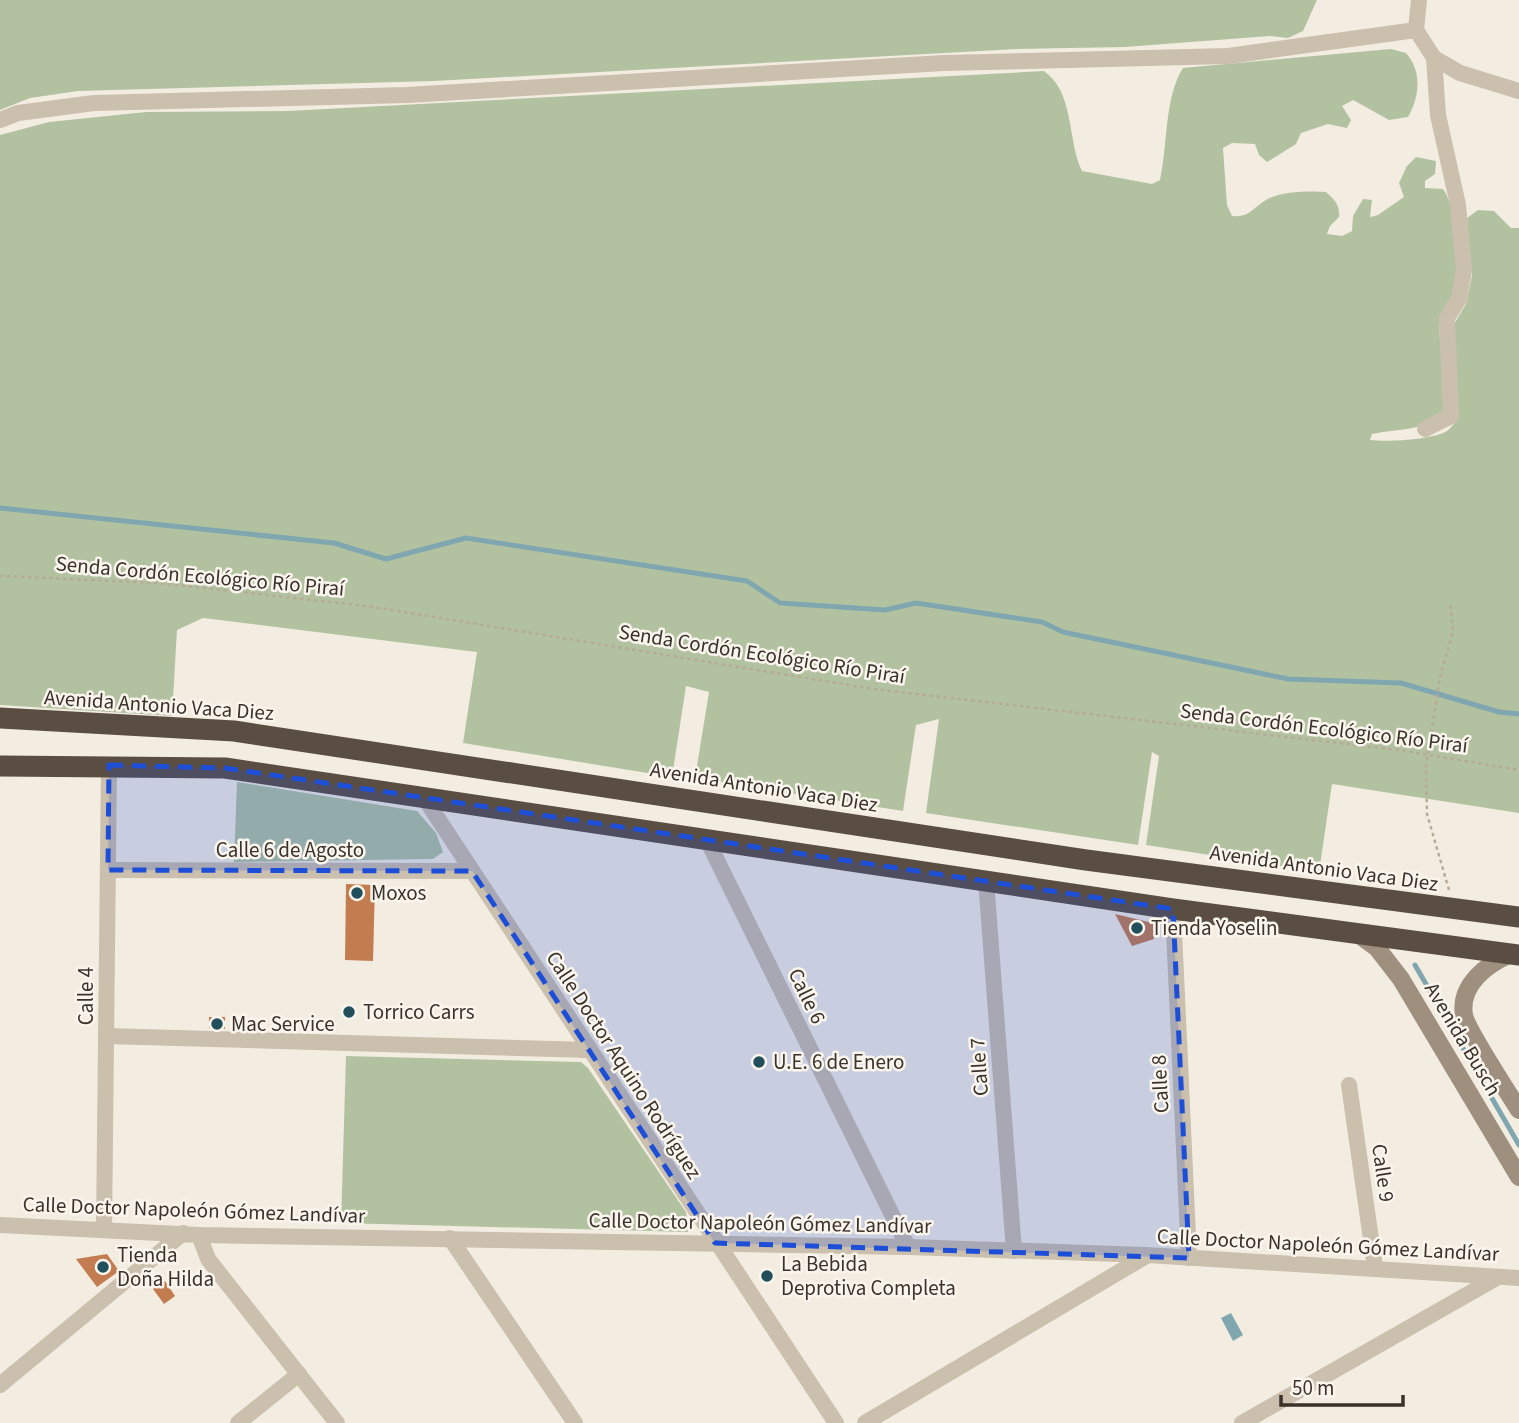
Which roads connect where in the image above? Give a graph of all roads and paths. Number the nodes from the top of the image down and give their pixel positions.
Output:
1 (1419, 0) edge
2 (1416, 30) junction
3 (1434, 58) junction
4 (1519, 91) edge
5 (0, 120) edge
6 (1425, 429) dead end
7 (0, 576) edge
8 (1450, 603) dead end
9 (0, 718) edge
10 (1428, 755) junction
11 (109, 765) junction
12 (0, 766) edge
13 (1519, 770) edge
14 (425, 799) junction
15 (706, 838) junction
16 (1086, 860) junction
17 (108, 870) junction
18 (472, 871) junction
19 (986, 880) junction
20 (1173, 909) junction
21 (1454, 910) junction
22 (1519, 917) edge
23 (1357, 934) junction
24 (1515, 954) edge
25 (106, 1036) junction
26 (589, 1050) junction
27 (1349, 1085) dead end
28 (1519, 1110) edge
29 (1519, 1177) edge
30 (0, 1225) edge
31 (104, 1229) junction
32 (191, 1234) junction
33 (450, 1238) junction
34 (715, 1242) junction
35 (908, 1247) junction
36 (1014, 1251) junction
37 (1147, 1255) junction
38 (1189, 1258) junction
39 (1375, 1267) junction
40 (1498, 1277) junction
41 (1519, 1278) edge
42 (299, 1374) junction
43 (0, 1385) edge
44 (238, 1423) edge
45 (337, 1423) edge
46 (575, 1423) edge
47 (836, 1423) edge
48 (865, 1423) edge
49 (1242, 1423) edge

1 - 2 street
2 - 3 street
2 - 5 street
3 - 4 street
3 - 6 street
7 - 10 path, Senda Cordón Ecológico Río Piraí
8 - 10 path
9 - 16 highway, Avenida Antonio Vaca Diez
10 - 13 path, Senda Cordón Ecológico Río Piraí
10 - 21 path
11 - 12 highway
11 - 14 highway
11 - 17 street, Calle 4
14 - 15 highway
14 - 18 street, Calle Doctor Aquino Rodríguez
15 - 19 highway
15 - 35 street, Calle 6
16 - 19 highway
16 - 21 highway, Avenida Antonio Vaca Diez
17 - 18 street, Calle 6 de Agosto
17 - 25 street, Calle 4
18 - 26 street, Calle Doctor Aquino Rodríguez
19 - 20 highway
19 - 36 street, Calle 7
20 - 23 highway
20 - 38 street, Calle 8
21 - 22 highway, Avenida Antonio Vaca Diez
23 - 24 highway
23 - 29 main road, Avenida Busch
24 - 28 main road, Avenida Busch
25 - 26 street
25 - 31 street, Calle 4
26 - 34 street, Calle Doctor Aquino Rodríguez
27 - 39 street, Calle 9
30 - 31 street, Calle Doctor Napoleón Gómez Landívar
31 - 32 street, Calle Doctor Napoleón Gómez Landívar
32 - 33 street, Calle Doctor Napoleón Gómez Landívar
32 - 42 street
32 - 43 street
33 - 34 street, Calle Doctor Napoleón Gómez Landívar
33 - 46 street
34 - 35 street, Calle Doctor Napoleón Gómez Landívar
34 - 47 street, Calle Doctor Aquino Rodríguez
35 - 36 street, Calle Doctor Napoleón Gómez Landívar
36 - 37 street, Calle Doctor Napoleón Gómez Landívar
37 - 38 street, Calle Doctor Napoleón Gómez Landívar
37 - 48 street
38 - 39 street, Calle Doctor Napoleón Gómez Landívar
39 - 40 street, Calle Doctor Napoleón Gómez Landívar
40 - 41 street, Calle Doctor Napoleón Gómez Landívar
40 - 49 street
42 - 44 street
42 - 45 street

